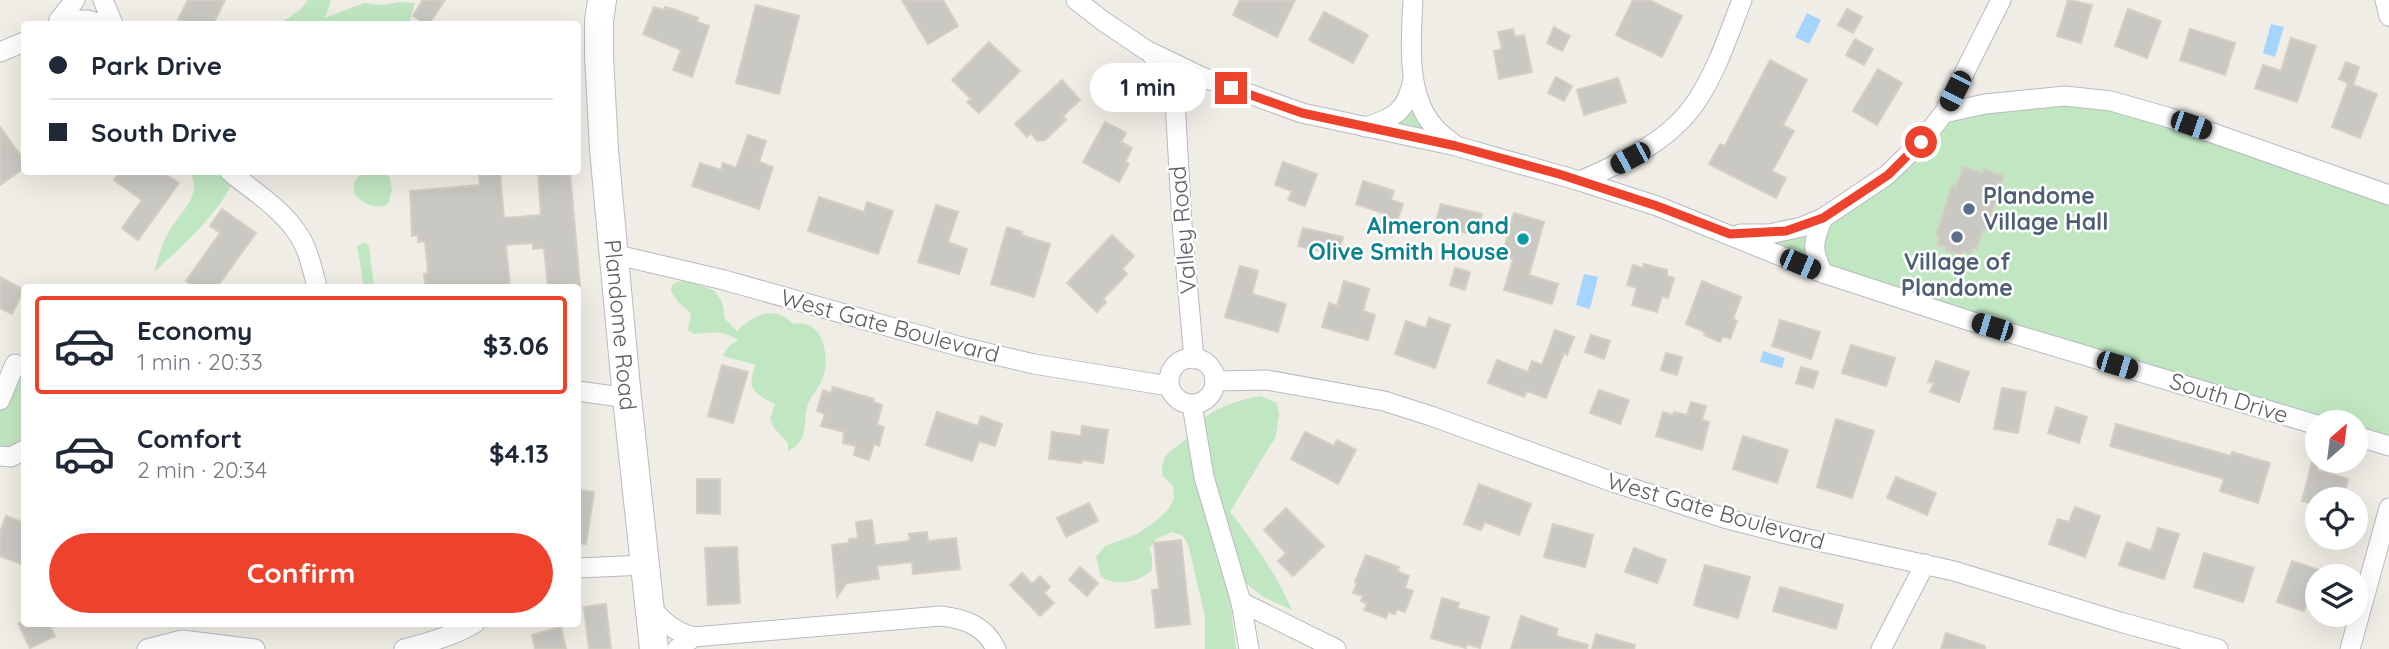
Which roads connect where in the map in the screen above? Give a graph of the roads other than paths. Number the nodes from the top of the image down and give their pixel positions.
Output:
1 (75, 0) edge
2 (103, 0) edge
3 (602, 0) edge
4 (1076, 0) edge
5 (1413, 0) edge
6 (1742, 0) edge
7 (2001, 0) edge
8 (2385, 0) edge
9 (2389, 16) edge
10 (57, 21) edge
11 (72, 21) edge
12 (92, 21) edge
13 (112, 21) edge
14 (21, 43) edge
15 (1146, 50) junction
16 (0, 52) edge
17 (1413, 74) junction
18 (1202, 77) junction
19 (1175, 101) junction
20 (1944, 113) junction
21 (1364, 127) junction
22 (1456, 146) junction
23 (234, 175) edge
24 (1580, 181) junction
25 (2389, 195) edge
26 (1823, 218) junction
27 (1730, 234) junction
28 (613, 254) junction
29 (1823, 274) junction
30 (316, 284) edge
31 (1194, 359) junction
32 (13, 364) edge
33 (1215, 381) junction
34 (1169, 386) junction
35 (581, 391) edge
36 (627, 398) junction
37 (0, 401) edge
38 (1192, 405) junction
39 (2305, 421) edge
40 (2368, 440) edge
41 (2389, 446) edge
42 (21, 452) edge
43 (0, 456) edge
44 (2389, 508) edge
45 (1925, 564) junction
46 (645, 565) junction
47 (581, 568) edge
48 (1241, 602) junction
49 (649, 605) junction
50 (467, 627) edge
51 (187, 631) edge
52 (694, 637) junction
53 (148, 649) edge
54 (255, 649) edge
55 (404, 649) edge
56 (653, 649) edge
57 (677, 649) edge
58 (996, 649) edge
59 (1249, 649) edge
60 (1336, 649) edge
61 (1881, 649) edge
62 (2218, 649) edge
63 (2350, 649) edge

1 - 10 street
2 - 13 street
3 - 28 main road, Plandome Road
4 - 15 street, South Drive
5 - 17 street
6 - 24 street
7 - 20 street
8 - 9 street
11 - 12 street
14 - 16 street
15 - 18 street, South Drive
15 - 19 street, Valley Road
17 - 21 street
17 - 22 street
18 - 19 street
18 - 21 street, South Drive
19 - 31 street, Valley Road
20 - 25 street
20 - 26 street
21 - 22 street, South Drive
22 - 24 street, South Drive
23 - 30 street
24 - 27 street, South Drive
26 - 27 street
26 - 29 street
27 - 29 street, South Drive
28 - 34 street, West Gate Boulevard
28 - 36 main road, Plandome Road
29 - 39 street, South Drive
31 - 33 street
31 - 34 street
32 - 37 street
33 - 38 street
33 - 45 street, West Gate Boulevard
34 - 38 street
35 - 36 street
36 - 46 main road, Plandome Road
38 - 48 street
40 - 41 street
42 - 43 street
44 - 63 street
45 - 61 street
45 - 62 street, West Gate Boulevard
46 - 47 street
46 - 49 main road, Plandome Road
48 - 59 street
48 - 60 street
49 - 52 street
49 - 56 main road, Plandome Road
50 - 55 street
51 - 53 street
51 - 54 street
52 - 57 street
52 - 58 street

